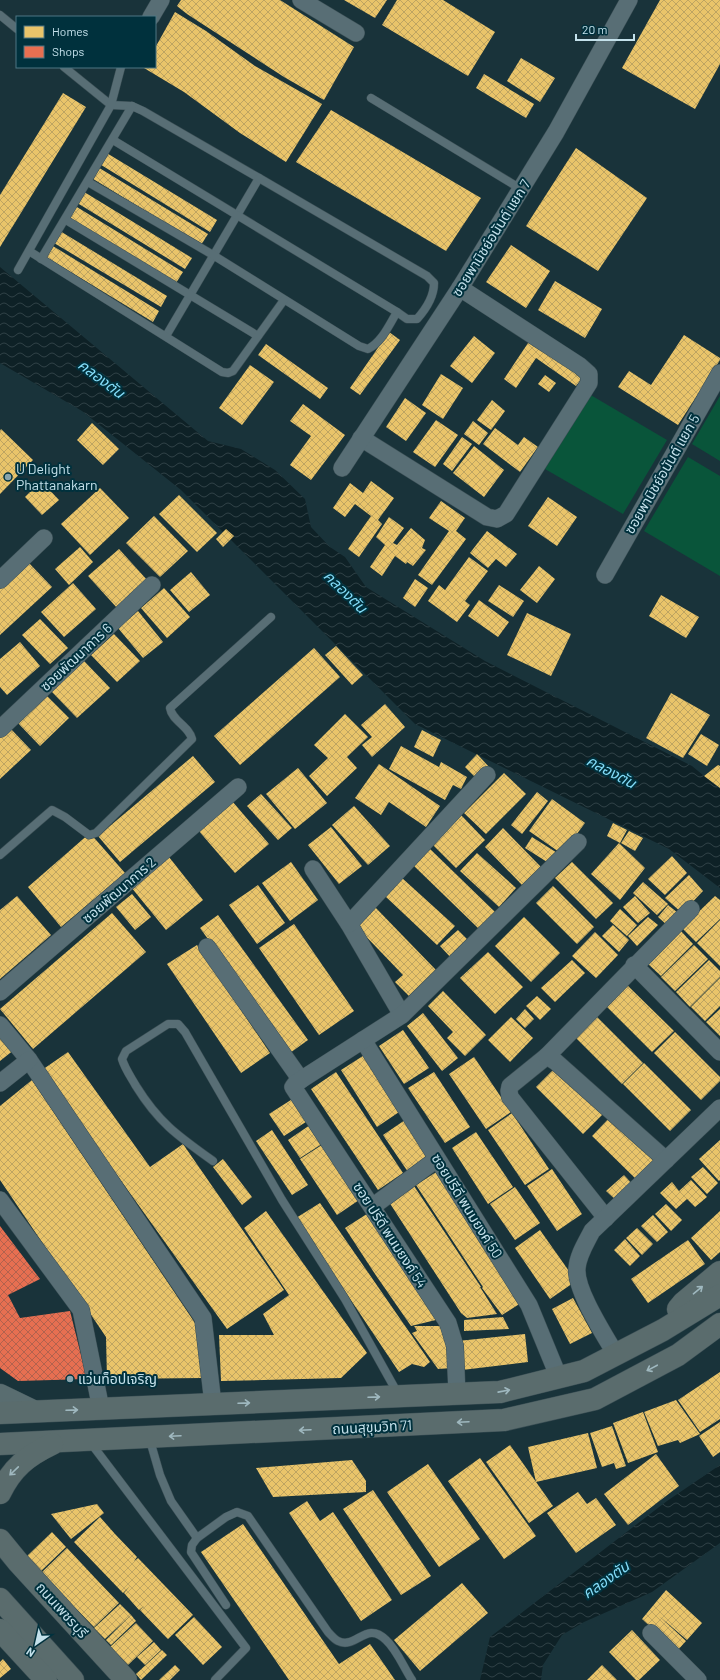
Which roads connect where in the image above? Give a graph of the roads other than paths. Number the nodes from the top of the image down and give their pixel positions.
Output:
1 (161, 0) edge
2 (301, 0) edge
3 (629, 0) edge
4 (0, 15) edge
5 (152, 16) edge
6 (16, 28) edge
7 (356, 33) dead end
8 (65, 68) edge
9 (121, 68) edge
10 (371, 98) dead end
11 (111, 105) junction
12 (132, 106) junction
13 (113, 140) junction
14 (259, 178) junction
15 (88, 182) junction
16 (522, 189) junction
17 (238, 214) junction
18 (66, 220) junction
19 (28, 252) junction
20 (213, 255) junction
21 (42, 259) junction
22 (18, 270) dead end
23 (460, 288) junction
24 (190, 295) junction
25 (284, 300) junction
26 (397, 312) junction
27 (166, 336) junction
28 (258, 336) junction
29 (720, 373) edge
30 (361, 438) junction
31 (342, 468) dead end
32 (44, 538) dead end
33 (605, 576) dead end
34 (0, 580) edge
35 (152, 584) dead end
36 (271, 617) dead end
37 (0, 729) edge
38 (487, 775) dead end
39 (238, 787) dead end
40 (578, 842) dead end
41 (0, 855) edge
42 (313, 869) dead end
43 (691, 909) dead end
44 (349, 924) junction
45 (208, 947) dead end
46 (634, 965) junction
47 (0, 992) edge
48 (402, 1015) junction
49 (0, 1025) edge
50 (363, 1040) junction
51 (720, 1052) edge
52 (547, 1056) junction
53 (28, 1060) junction
54 (0, 1083) edge
55 (297, 1083) junction
56 (720, 1108) edge
57 (437, 1159) junction
58 (666, 1160) junction
59 (213, 1161) dead end
60 (0, 1200) edge
61 (372, 1207) junction
62 (606, 1218) junction
63 (720, 1272) edge
64 (720, 1294) edge
65 (720, 1324) edge
66 (663, 1330) junction
67 (720, 1341) edge
68 (616, 1355) junction
69 (678, 1355) junction
70 (559, 1378) junction
71 (457, 1394) junction
72 (0, 1395) edge
73 (399, 1396) junction
74 (213, 1404) junction
75 (101, 1409) junction
76 (33, 1411) junction
77 (0, 1413) edge
78 (149, 1438) junction
79 (88, 1440) junction
80 (57, 1442) junction
81 (0, 1444) edge
82 (0, 1493) edge
83 (197, 1538) junction
84 (0, 1540) edge
85 (0, 1561) edge
86 (4, 1603) edge
87 (226, 1605) dead end
88 (0, 1630) edge
89 (651, 1633) dead end
90 (46, 1680) edge
91 (73, 1680) edge
92 (107, 1680) edge
93 (126, 1680) edge
94 (215, 1680) edge
95 (412, 1680) edge
96 (698, 1680) edge

1 - 5 street
2 - 7 street
3 - 16 street, ซอยพานิชย์อนันต์ แยก 7
4 - 6 lane
8 - 11 lane
9 - 11 lane
10 - 16 lane
11 - 12 lane
11 - 19 lane
12 - 13 lane
12 - 14 lane
13 - 15 lane
13 - 17 lane
14 - 17 lane
14 - 26 lane
15 - 18 lane
15 - 20 lane
16 - 23 street, ซอยพานิชย์อนันต์ แยก 7
17 - 20 lane
17 - 26 lane
18 - 21 lane
18 - 24 lane
19 - 21 lane
19 - 22 lane
20 - 24 lane
20 - 25 lane
21 - 27 lane
23 - 30 street, ซอยพานิชย์อนันต์ แยก 7
23 - 30 street
24 - 27 lane
24 - 28 lane
25 - 26 lane
25 - 28 lane
27 - 28 lane
29 - 33 street, ซอยพานิชย์อนันต์ แยก 5
30 - 31 street, ซอยพานิชย์อนันต์ แยก 7
32 - 34 street
35 - 37 street, ซอยพัฒนาการ 6
36 - 41 lane
38 - 44 street
39 - 47 street, ซอยพัฒนาการ 2
40 - 48 street
42 - 44 street
43 - 46 street
44 - 48 street
45 - 55 street, ซอย ปรีดี พนมยงค์ 54
46 - 51 street
46 - 52 street
48 - 50 street
49 - 53 street
50 - 55 street
50 - 57 street, ซอยปรีดี พนมยงค์ 50
52 - 58 street
52 - 62 street
53 - 54 street
53 - 74 street
55 - 61 street, ซอย ปรีดี พนมยงค์ 54
56 - 58 street
57 - 61 street
57 - 70 street, ซอยปรีดี พนมยงค์ 50
58 - 62 street
59 - 73 lane
60 - 75 street
61 - 71 street, ซอย ปรีดี พนมยงค์ 54
62 - 68 street
66 -> 63 main road
64 - 66 main road, ถนนสุขุมวิท 71
65 - 69 main road, ถนนสุขุมวิท 71
66 - 68 main road, ถนนสุขุมวิท 71
67 - 69 main road
68 - 70 main road, ถนนสุขุมวิท 71
69 -> 78 main road, ถนนสุขุมวิท 71
71 -> 70 main road, ถนนสุขุมวิท 71
71 - 73 main road, ถนนสุขุมวิท 71
72 - 76 main road
74 -> 73 main road, ถนนสุขุมวิท 71
74 - 75 main road, ถนนสุขุมวิท 71
76 -> 75 main road, ถนนสุขุมวิท 71
76 - 77 main road, ถนนสุขุมวิท 71
78 - 79 main road, ถนนสุขุมวิท 71
78 - 83 lane
79 - 80 main road, ถนนสุขุมวิท 71
79 - 94 lane
80 - 81 main road, ถนนสุขุมวิท 71
80 -> 82 main road
83 - 87 lane
83 - 95 lane
84 - 93 main road, ถนนเพชรบุรี
85 - 92 main road, ถนนเพชรบุรี
86 - 91 main road
88 - 90 main road
89 - 96 street

